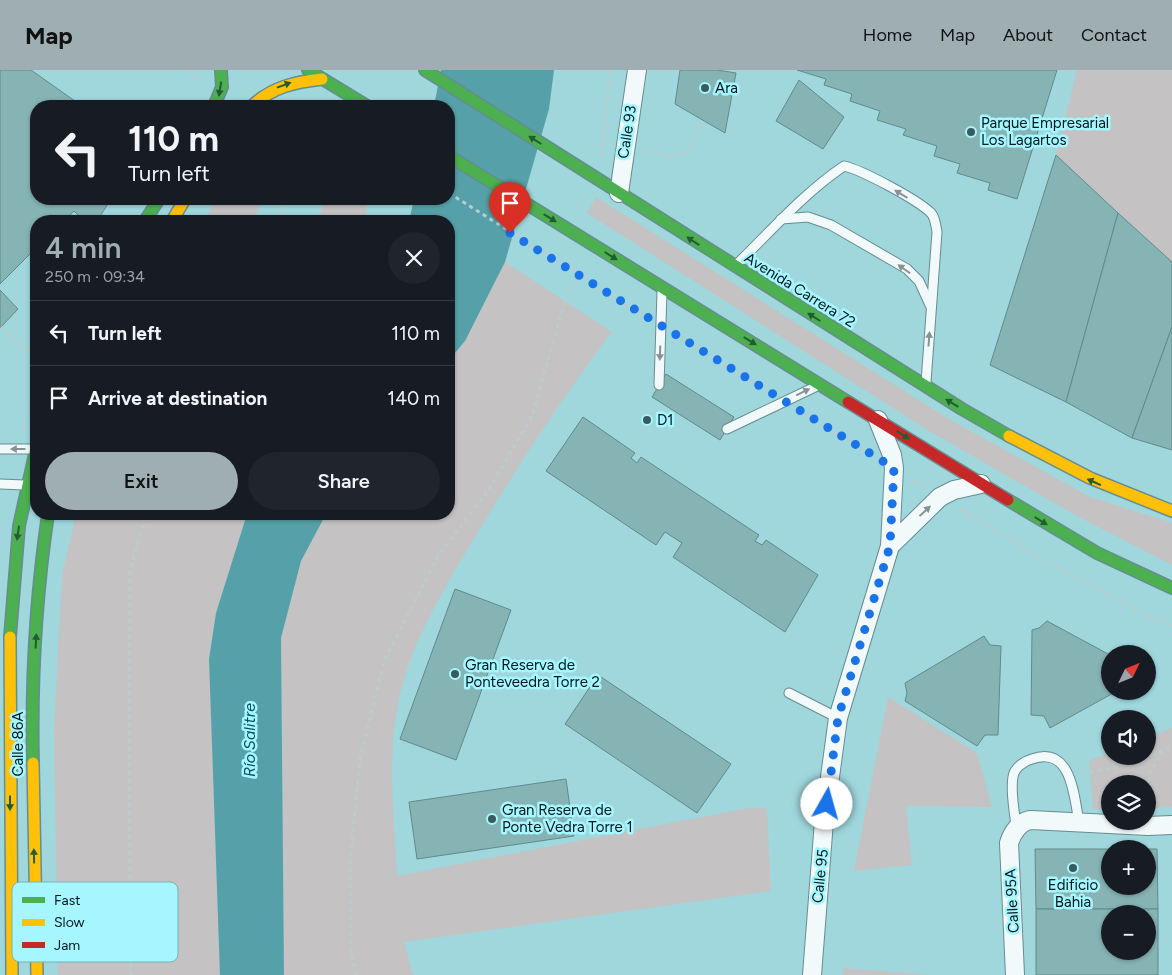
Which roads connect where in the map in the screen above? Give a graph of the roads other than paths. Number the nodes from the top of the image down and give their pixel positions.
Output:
1 (221, 70) edge
2 (308, 70) edge
3 (425, 70) edge
4 (637, 70) edge
5 (322, 79) junction
6 (217, 100) edge
7 (260, 100) edge
8 (358, 100) edge
9 (455, 160) edge
10 (619, 193) junction
11 (782, 220) junction
12 (734, 267) junction
13 (662, 287) junction
14 (931, 308) junction
15 (820, 384) junction
16 (659, 385) dead end
17 (925, 387) junction
18 (877, 420) junction
19 (728, 429) dead end
20 (0, 449) edge
21 (30, 449) edge
22 (0, 484) edge
23 (30, 484) edge
24 (981, 484) junction
25 (30, 488) edge
26 (1172, 511) edge
27 (47, 520) edge
28 (890, 546) junction
29 (1172, 588) edge
30 (33, 690) junction
31 (5, 691) edge
32 (790, 693) dead end
33 (838, 718) junction
34 (5, 719) edge
35 (32, 719) junction
36 (1079, 822) junction
37 (1172, 825) edge
38 (1016, 829) junction
39 (35, 882) edge
40 (37, 962) edge
41 (12, 975) edge
42 (37, 975) edge
43 (812, 975) edge
44 (1015, 975) edge

1 -> 6 main road
2 - 5 main road
10 -> 3 main road, Avenida Carrera 72
4 - 10 street, Calle 93
7 -> 5 main road
5 - 8 main road
9 -> 13 main road
12 -> 10 main road, Avenida Carrera 72
11 - 12 lane
14 -> 11 lane
14 -> 11 lane
17 -> 12 main road, Avenida Carrera 72
13 -> 15 main road
13 -> 16 lane
17 -> 14 lane
15 - 18 main road
19 -> 15 lane
26 -> 17 main road, Avenida Carrera 72
18 -> 24 main road
18 - 28 street, Calle 95
21 -> 20 lane
22 - 23 lane
28 -> 24 street, Calle 95
24 -> 29 main road
25 -> 31 main road, Calle 86A
30 -> 27 main road, Calle 86A
28 - 33 street, Calle 95
30 - 31 street
30 - 35 main road, Calle 86A
31 - 34 main road, Calle 86A
32 - 33 lane
33 - 43 street, Calle 95
34 - 35 street
34 -> 41 main road, Calle 86A
39 -> 35 main road, Calle 86A
36 - 37 street
36 - 38 street
36 - 38 lane
38 - 44 street, Calle 95A
42 -> 40 main road, Calle 86A

